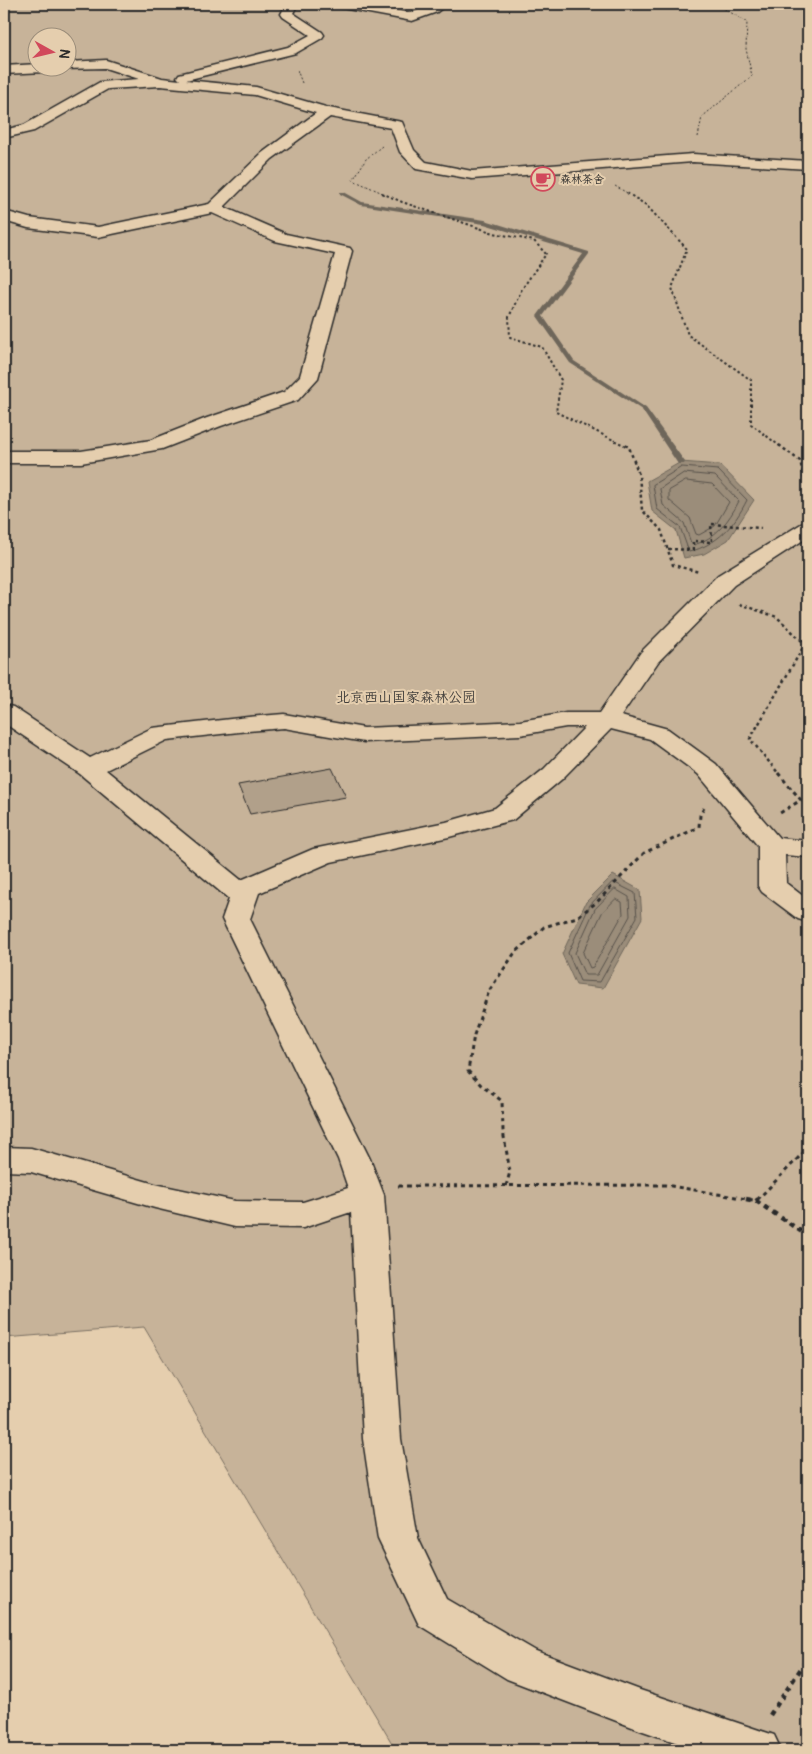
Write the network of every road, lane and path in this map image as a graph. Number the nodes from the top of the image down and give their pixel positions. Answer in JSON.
{"nodes":[{"id":1,"x":292,"y":4,"type":"edge"},
{"id":2,"x":342,"y":4,"type":"edge"},
{"id":3,"x":441,"y":4,"type":"edge"},
{"id":4,"x":716,"y":4,"type":"edge"},
{"id":5,"x":78,"y":65,"type":"edge"},
{"id":6,"x":28,"y":69,"type":"edge"},
{"id":7,"x":4,"y":70,"type":"edge"},
{"id":8,"x":160,"y":82,"type":"junction"},
{"id":9,"x":326,"y":112,"type":"junction"},
{"id":10,"x":400,"y":132,"type":"junction"},
{"id":11,"x":4,"y":134,"type":"edge"},
{"id":12,"x":693,"y":158,"type":"junction"},
{"id":13,"x":808,"y":165,"type":"edge"},
{"id":14,"x":584,"y":167,"type":"junction"},
{"id":15,"x":214,"y":208,"type":"junction"},
{"id":16,"x":4,"y":216,"type":"edge"},
{"id":17,"x":4,"y":457,"type":"edge"},
{"id":18,"x":808,"y":493,"type":"edge"},
{"id":19,"x":769,"y":528,"type":"dead end"},
{"id":20,"x":808,"y":528,"type":"edge"},
{"id":21,"x":668,"y":549,"type":"junction"},
{"id":22,"x":719,"y":588,"type":"junction"},
{"id":23,"x":4,"y":712,"type":"edge"},
{"id":24,"x":606,"y":720,"type":"junction"},
{"id":25,"x":89,"y":768,"type":"junction"},
{"id":26,"x":725,"y":791,"type":"junction"},
{"id":27,"x":764,"y":836,"type":"junction"},
{"id":28,"x":808,"y":849,"type":"edge"},
{"id":29,"x":244,"y":897,"type":"junction"},
{"id":30,"x":808,"y":913,"type":"edge"},
{"id":31,"x":808,"y":1148,"type":"edge"},
{"id":32,"x":13,"y":1162,"type":"edge"},
{"id":33,"x":506,"y":1186,"type":"junction"},
{"id":34,"x":367,"y":1195,"type":"junction"},
{"id":35,"x":756,"y":1201,"type":"junction"},
{"id":36,"x":808,"y":1236,"type":"edge"},
{"id":37,"x":808,"y":1658,"type":"edge"},
{"id":38,"x":754,"y":1748,"type":"edge"}],
"edges":[{"from":1,"to":8,"type":"lane"},
{"from":2,"to":3,"type":"lane"},
{"from":4,"to":12,"type":"path"},
{"from":5,"to":8,"type":"lane"},
{"from":6,"to":7,"type":"lane"},
{"from":8,"to":9,"type":"lane"},
{"from":8,"to":11,"type":"lane"},
{"from":9,"to":10,"type":"lane"},
{"from":9,"to":15,"type":"lane"},
{"from":10,"to":14,"type":"lane"},
{"from":10,"to":21,"type":"path"},
{"from":12,"to":13,"type":"lane"},
{"from":12,"to":14,"type":"lane"},
{"from":14,"to":18,"type":"path"},
{"from":15,"to":16,"type":"lane"},
{"from":15,"to":17,"type":"lane"},
{"from":19,"to":21,"type":"path"},
{"from":20,"to":22,"type":"lane"},
{"from":21,"to":22,"type":"path"},
{"from":22,"to":24,"type":"lane"},
{"from":22,"to":27,"type":"path"},
{"from":23,"to":25,"type":"lane"},
{"from":24,"to":25,"type":"lane"},
{"from":24,"to":26,"type":"lane"},
{"from":24,"to":29,"type":"lane"},
{"from":25,"to":29,"type":"lane"},
{"from":26,"to":27,"type":"lane"},
{"from":26,"to":33,"type":"path"},
{"from":27,"to":28,"type":"lane"},
{"from":27,"to":30,"type":"lane"},
{"from":29,"to":34,"type":"lane"},
{"from":31,"to":35,"type":"path"},
{"from":32,"to":34,"type":"lane"},
{"from":33,"to":34,"type":"path"},
{"from":33,"to":35,"type":"path"},
{"from":34,"to":38,"type":"lane"},
{"from":35,"to":36,"type":"path"},
{"from":37,"to":38,"type":"path"}]}
